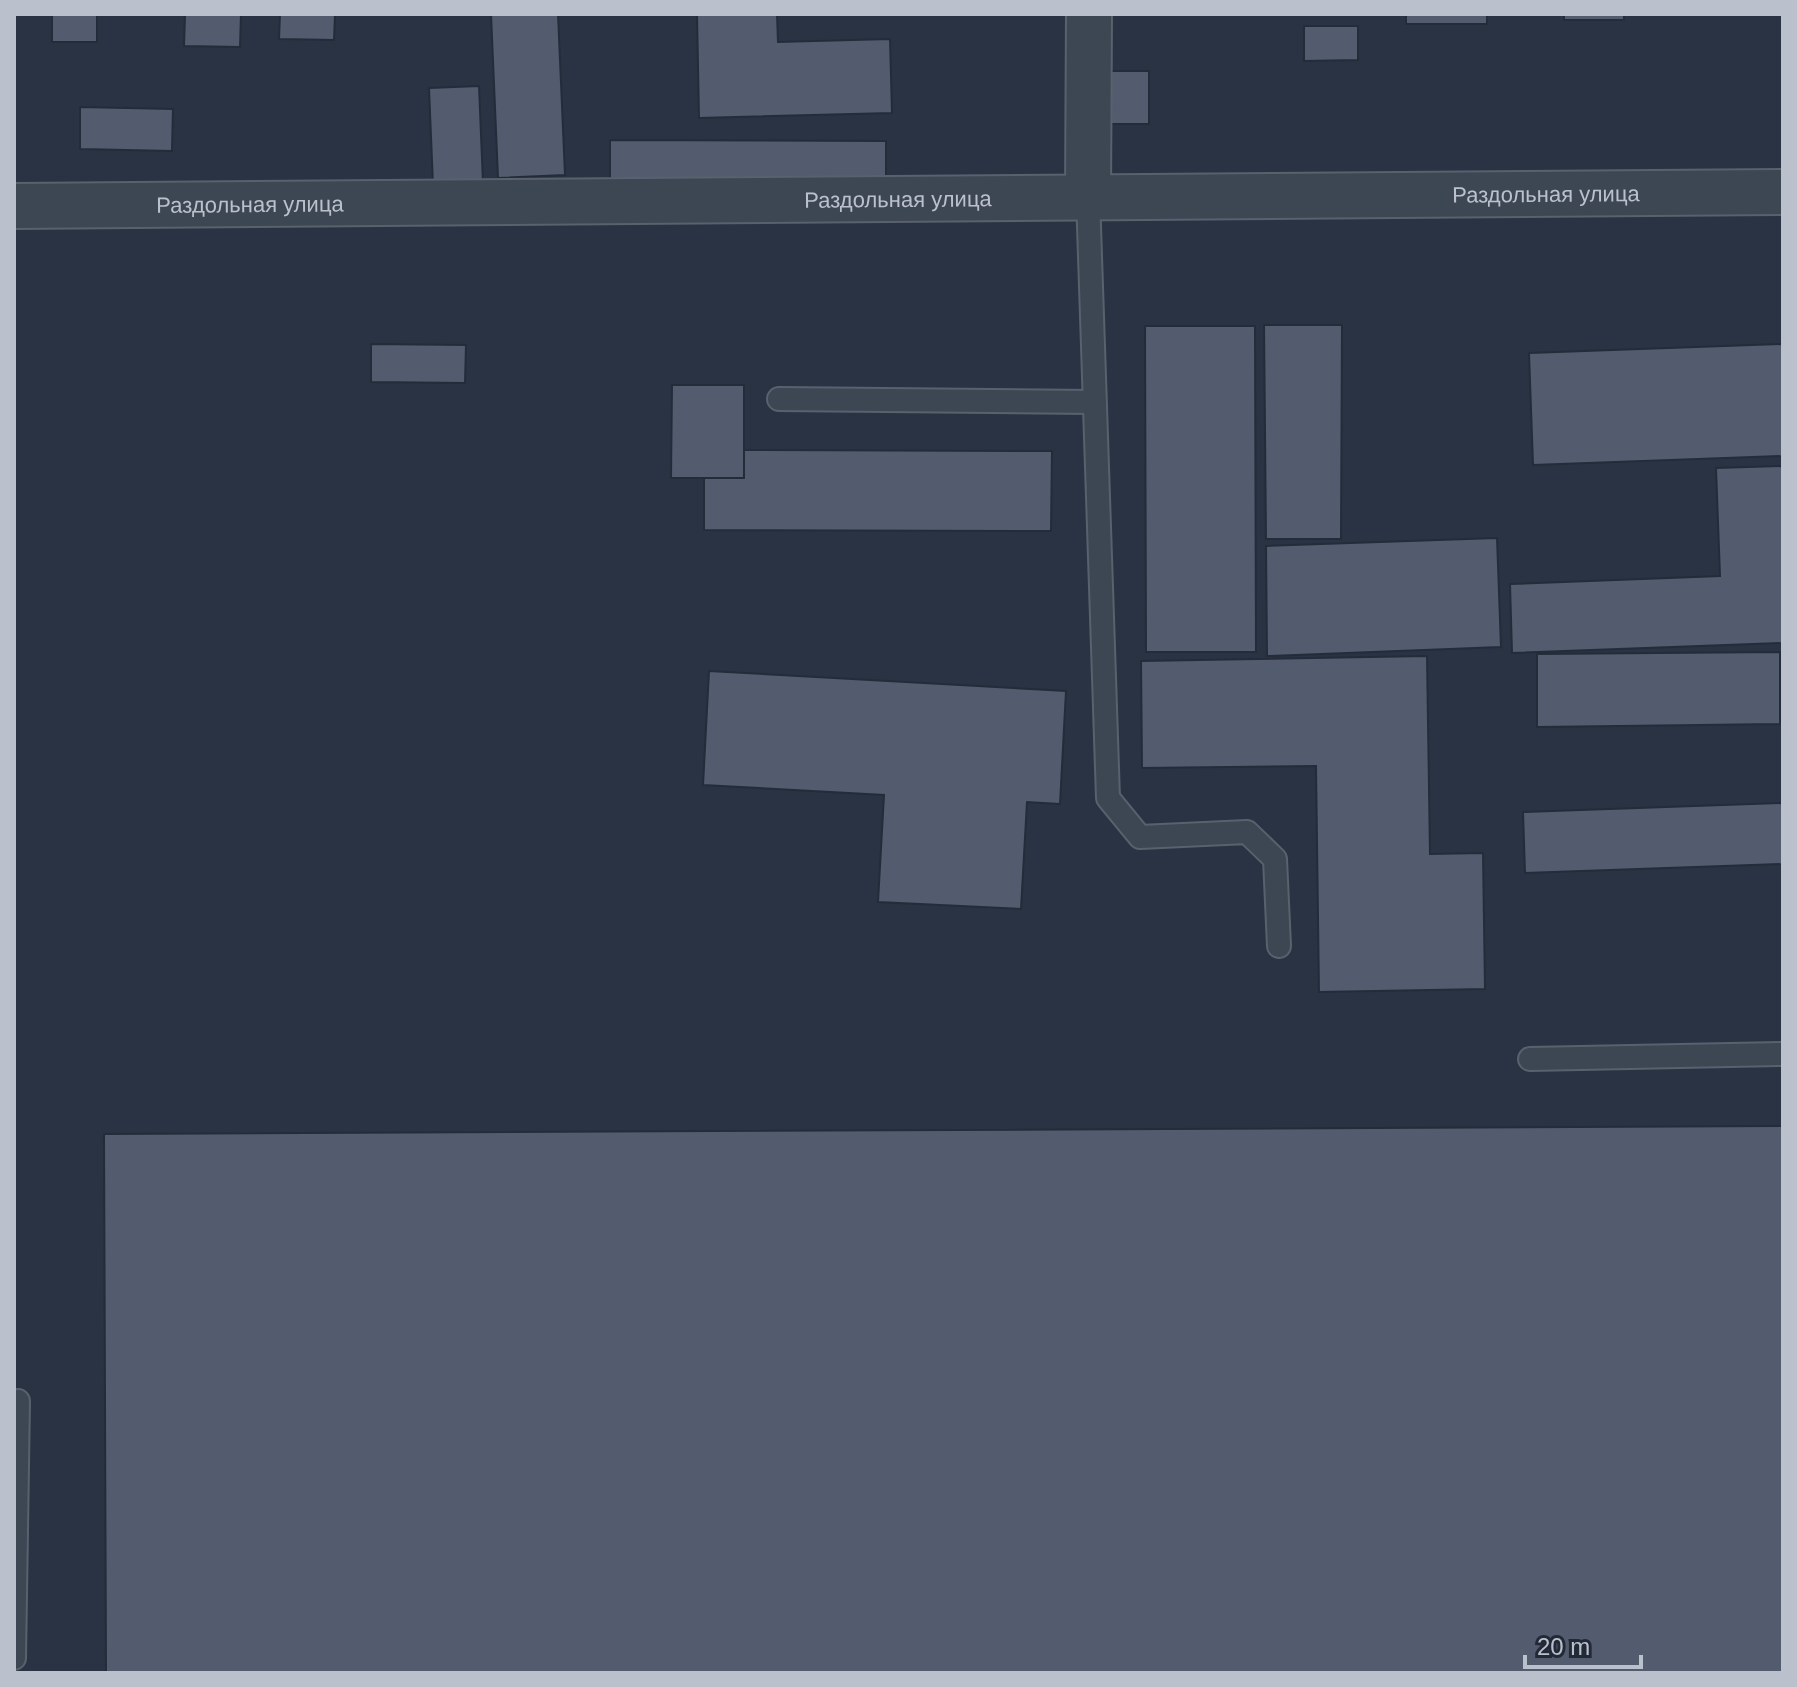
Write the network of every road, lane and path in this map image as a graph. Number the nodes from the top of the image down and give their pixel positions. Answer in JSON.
{"nodes":[{"id":1,"x":1089,"y":14,"type":"edge"},
{"id":2,"x":1783,"y":192,"type":"edge"},
{"id":3,"x":1088,"y":196,"type":"junction"},
{"id":4,"x":14,"y":206,"type":"edge"},
{"id":5,"x":779,"y":399,"type":"dead end"},
{"id":6,"x":1094,"y":402,"type":"junction"},
{"id":7,"x":1279,"y":946,"type":"dead end"},
{"id":8,"x":1783,"y":1054,"type":"edge"},
{"id":9,"x":1530,"y":1059,"type":"dead end"},
{"id":10,"x":18,"y":1401,"type":"dead end"},
{"id":11,"x":14,"y":1658,"type":"edge"}],
"edges":[{"from":1,"to":3,"type":"street"},
{"from":2,"to":3,"type":"street","name":"Раздольная улица"},
{"from":3,"to":4,"type":"street","name":"Раздольная улица"},
{"from":3,"to":6,"type":"lane"},
{"from":5,"to":6,"type":"lane"},
{"from":6,"to":7,"type":"lane"},
{"from":8,"to":9,"type":"lane"},
{"from":10,"to":11,"type":"lane"}]}
